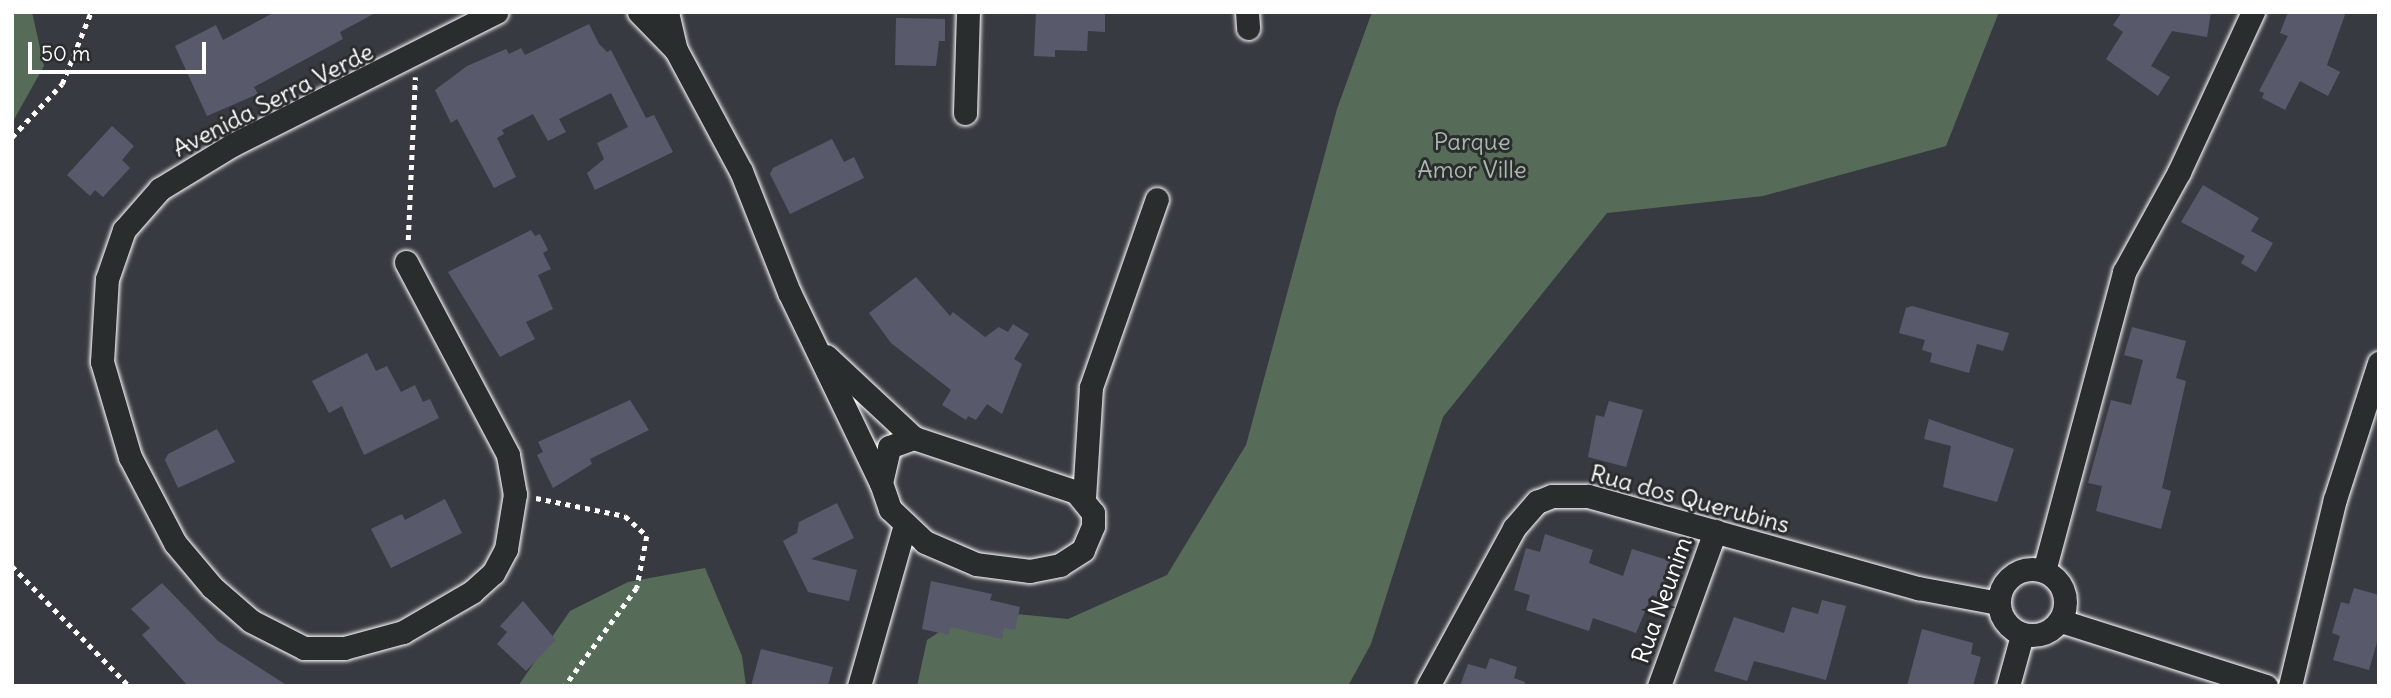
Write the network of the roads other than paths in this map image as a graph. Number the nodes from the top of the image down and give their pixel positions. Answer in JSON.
{"nodes":[{"id":1,"x":496,"y":12,"type":"edge"},
{"id":2,"x":639,"y":12,"type":"edge"},
{"id":3,"x":667,"y":12,"type":"edge"},
{"id":4,"x":968,"y":12,"type":"edge"},
{"id":5,"x":2253,"y":12,"type":"edge"},
{"id":6,"x":676,"y":50,"type":"junction"},
{"id":7,"x":965,"y":113,"type":"dead end"},
{"id":8,"x":1157,"y":199,"type":"dead end"},
{"id":9,"x":407,"y":262,"type":"road end"},
{"id":10,"x":818,"y":349,"type":"junction"},
{"id":11,"x":2379,"y":363,"type":"edge"},
{"id":12,"x":914,"y":438,"type":"junction"},
{"id":13,"x":881,"y":483,"type":"junction"},
{"id":14,"x":1084,"y":498,"type":"junction"},
{"id":15,"x":905,"y":524,"type":"junction"},
{"id":16,"x":1715,"y":531,"type":"junction"},
{"id":17,"x":2045,"y":571,"type":"junction"},
{"id":18,"x":1998,"y":603,"type":"junction"},
{"id":19,"x":2061,"y":621,"type":"junction"},
{"id":20,"x":2022,"y":635,"type":"junction"},
{"id":21,"x":859,"y":686,"type":"edge"},
{"id":22,"x":1428,"y":686,"type":"edge"},
{"id":23,"x":1660,"y":686,"type":"edge"},
{"id":24,"x":2008,"y":686,"type":"edge"},
{"id":25,"x":2266,"y":686,"type":"edge"},
{"id":26,"x":2290,"y":686,"type":"edge"}],
"edges":[{"from":1,"to":9,"type":"street","name":"Avenida Serra Verde"},
{"from":2,"to":6,"type":"street"},
{"from":3,"to":6,"type":"street"},
{"from":4,"to":7,"type":"street"},
{"from":5,"to":17,"type":"street"},
{"from":6,"to":10,"type":"street"},
{"from":8,"to":14,"type":"street"},
{"from":10,"to":12,"type":"street"},
{"from":10,"to":13,"type":"street"},
{"from":11,"to":26,"type":"street"},
{"from":12,"to":13,"type":"street"},
{"from":12,"to":14,"type":"street"},
{"from":13,"to":15,"type":"street"},
{"from":14,"to":15,"type":"street"},
{"from":15,"to":21,"type":"street"},
{"from":16,"to":18,"type":"street","name":"Rua dos Querubins"},
{"from":16,"to":22,"type":"street","name":"Rua dos Querubins"},
{"from":16,"to":23,"type":"street","name":"Rua Neunim"},
{"from":17,"to":18,"type":"street"},
{"from":17,"to":19,"type":"street"},
{"from":18,"to":20,"type":"street"},
{"from":19,"to":20,"type":"street"},
{"from":19,"to":25,"type":"street"},
{"from":20,"to":24,"type":"street"}]}
